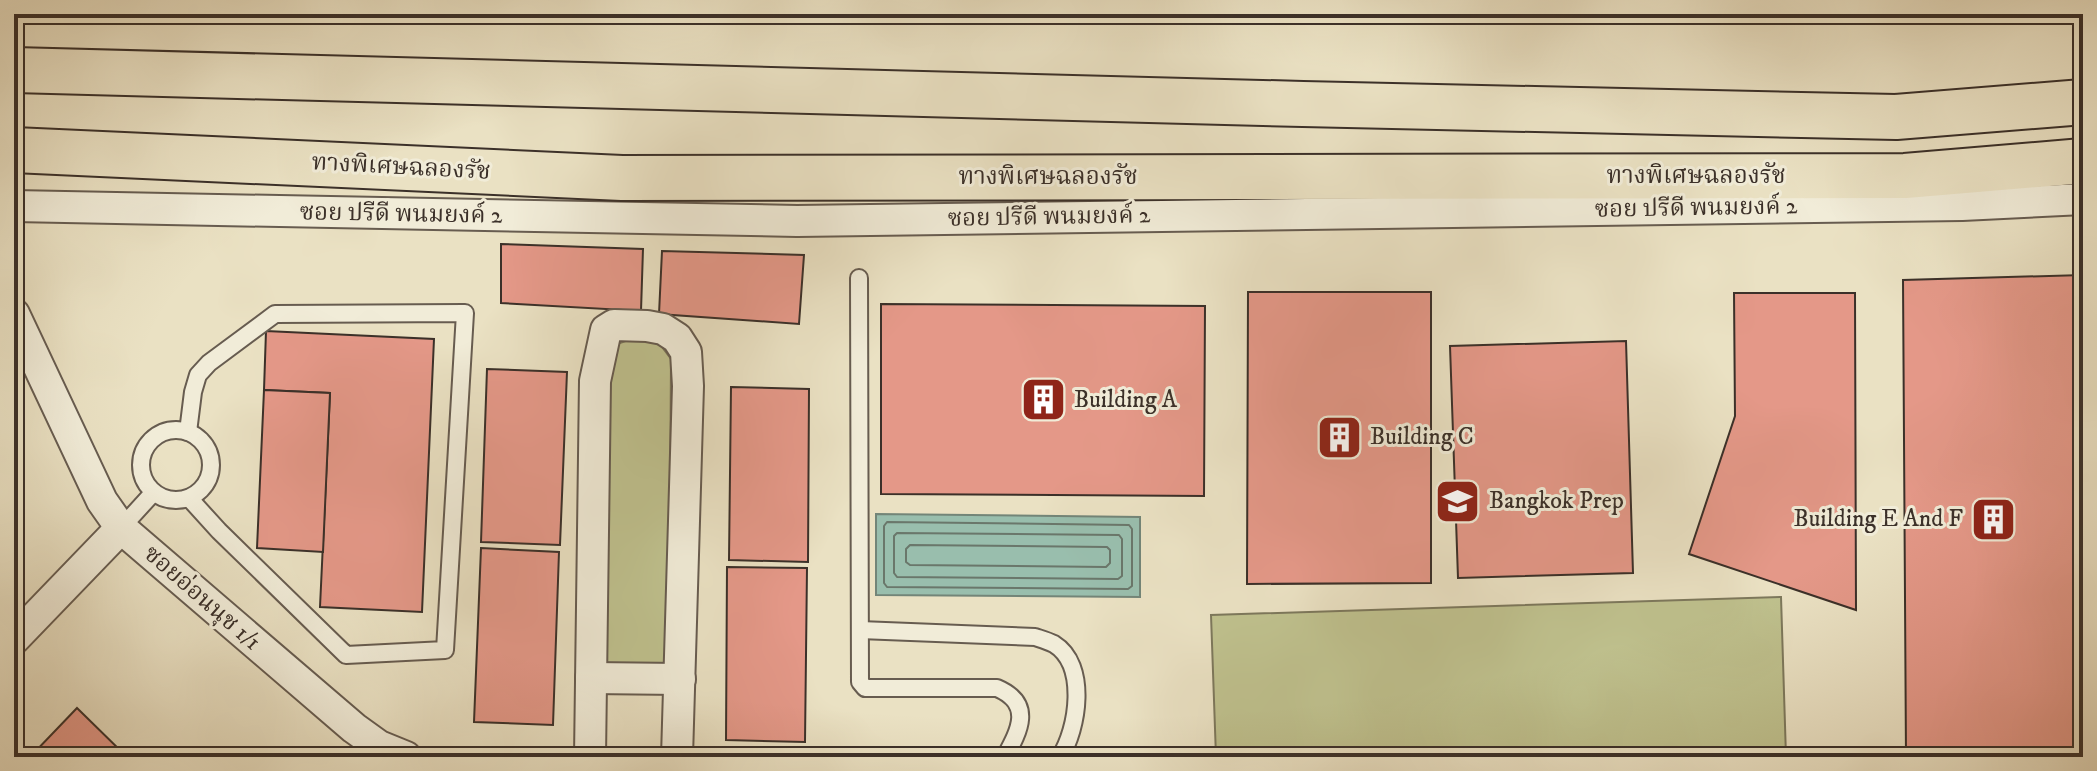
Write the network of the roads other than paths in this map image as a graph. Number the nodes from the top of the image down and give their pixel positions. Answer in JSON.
{"nodes":[{"id":1,"x":14,"y":70,"type":"edge"},
{"id":2,"x":2083,"y":102,"type":"edge"},
{"id":3,"x":14,"y":150,"type":"edge"},
{"id":4,"x":2083,"y":161,"type":"edge"},
{"id":5,"x":2083,"y":199,"type":"edge"},
{"id":6,"x":14,"y":206,"type":"edge"},
{"id":7,"x":859,"y":278,"type":"dead end"},
{"id":8,"x":14,"y":314,"type":"edge"},
{"id":9,"x":188,"y":432,"type":"junction"},
{"id":10,"x":153,"y":493,"type":"junction"},
{"id":11,"x":189,"y":498,"type":"junction"},
{"id":12,"x":121,"y":528,"type":"junction"},
{"id":13,"x":860,"y":630,"type":"junction"},
{"id":14,"x":14,"y":639,"type":"edge"},
{"id":15,"x":591,"y":678,"type":"junction"},
{"id":16,"x":680,"y":679,"type":"junction"},
{"id":17,"x":406,"y":757,"type":"edge"},
{"id":18,"x":590,"y":757,"type":"edge"},
{"id":19,"x":677,"y":757,"type":"edge"},
{"id":20,"x":1005,"y":757,"type":"edge"},
{"id":21,"x":1060,"y":757,"type":"edge"}],
"edges":[{"from":1,"to":2,"type":"highway"},
{"from":3,"to":4,"type":"highway","name":"ทางพิเศษฉลองรัช"},
{"from":5,"to":6,"type":"street","name":"ซอย ปรีดี พนมยงค์ 2"},
{"from":7,"to":13,"type":"lane"},
{"from":8,"to":12,"type":"street"},
{"from":9,"to":10,"type":"lane"},
{"from":9,"to":11,"type":"lane"},
{"from":9,"to":11,"type":"lane"},
{"from":10,"to":11,"type":"lane"},
{"from":10,"to":12,"type":"lane"},
{"from":12,"to":14,"type":"street","name":"ซอยอ่อนนุช 1/1"},
{"from":12,"to":17,"type":"street","name":"ซอยอ่อนนุช 1/1"},
{"from":13,"to":20,"type":"lane"},
{"from":13,"to":21,"type":"lane"},
{"from":15,"to":16,"type":"street"},
{"from":15,"to":16,"type":"street"},
{"from":15,"to":18,"type":"street"},
{"from":16,"to":19,"type":"street"}]}
